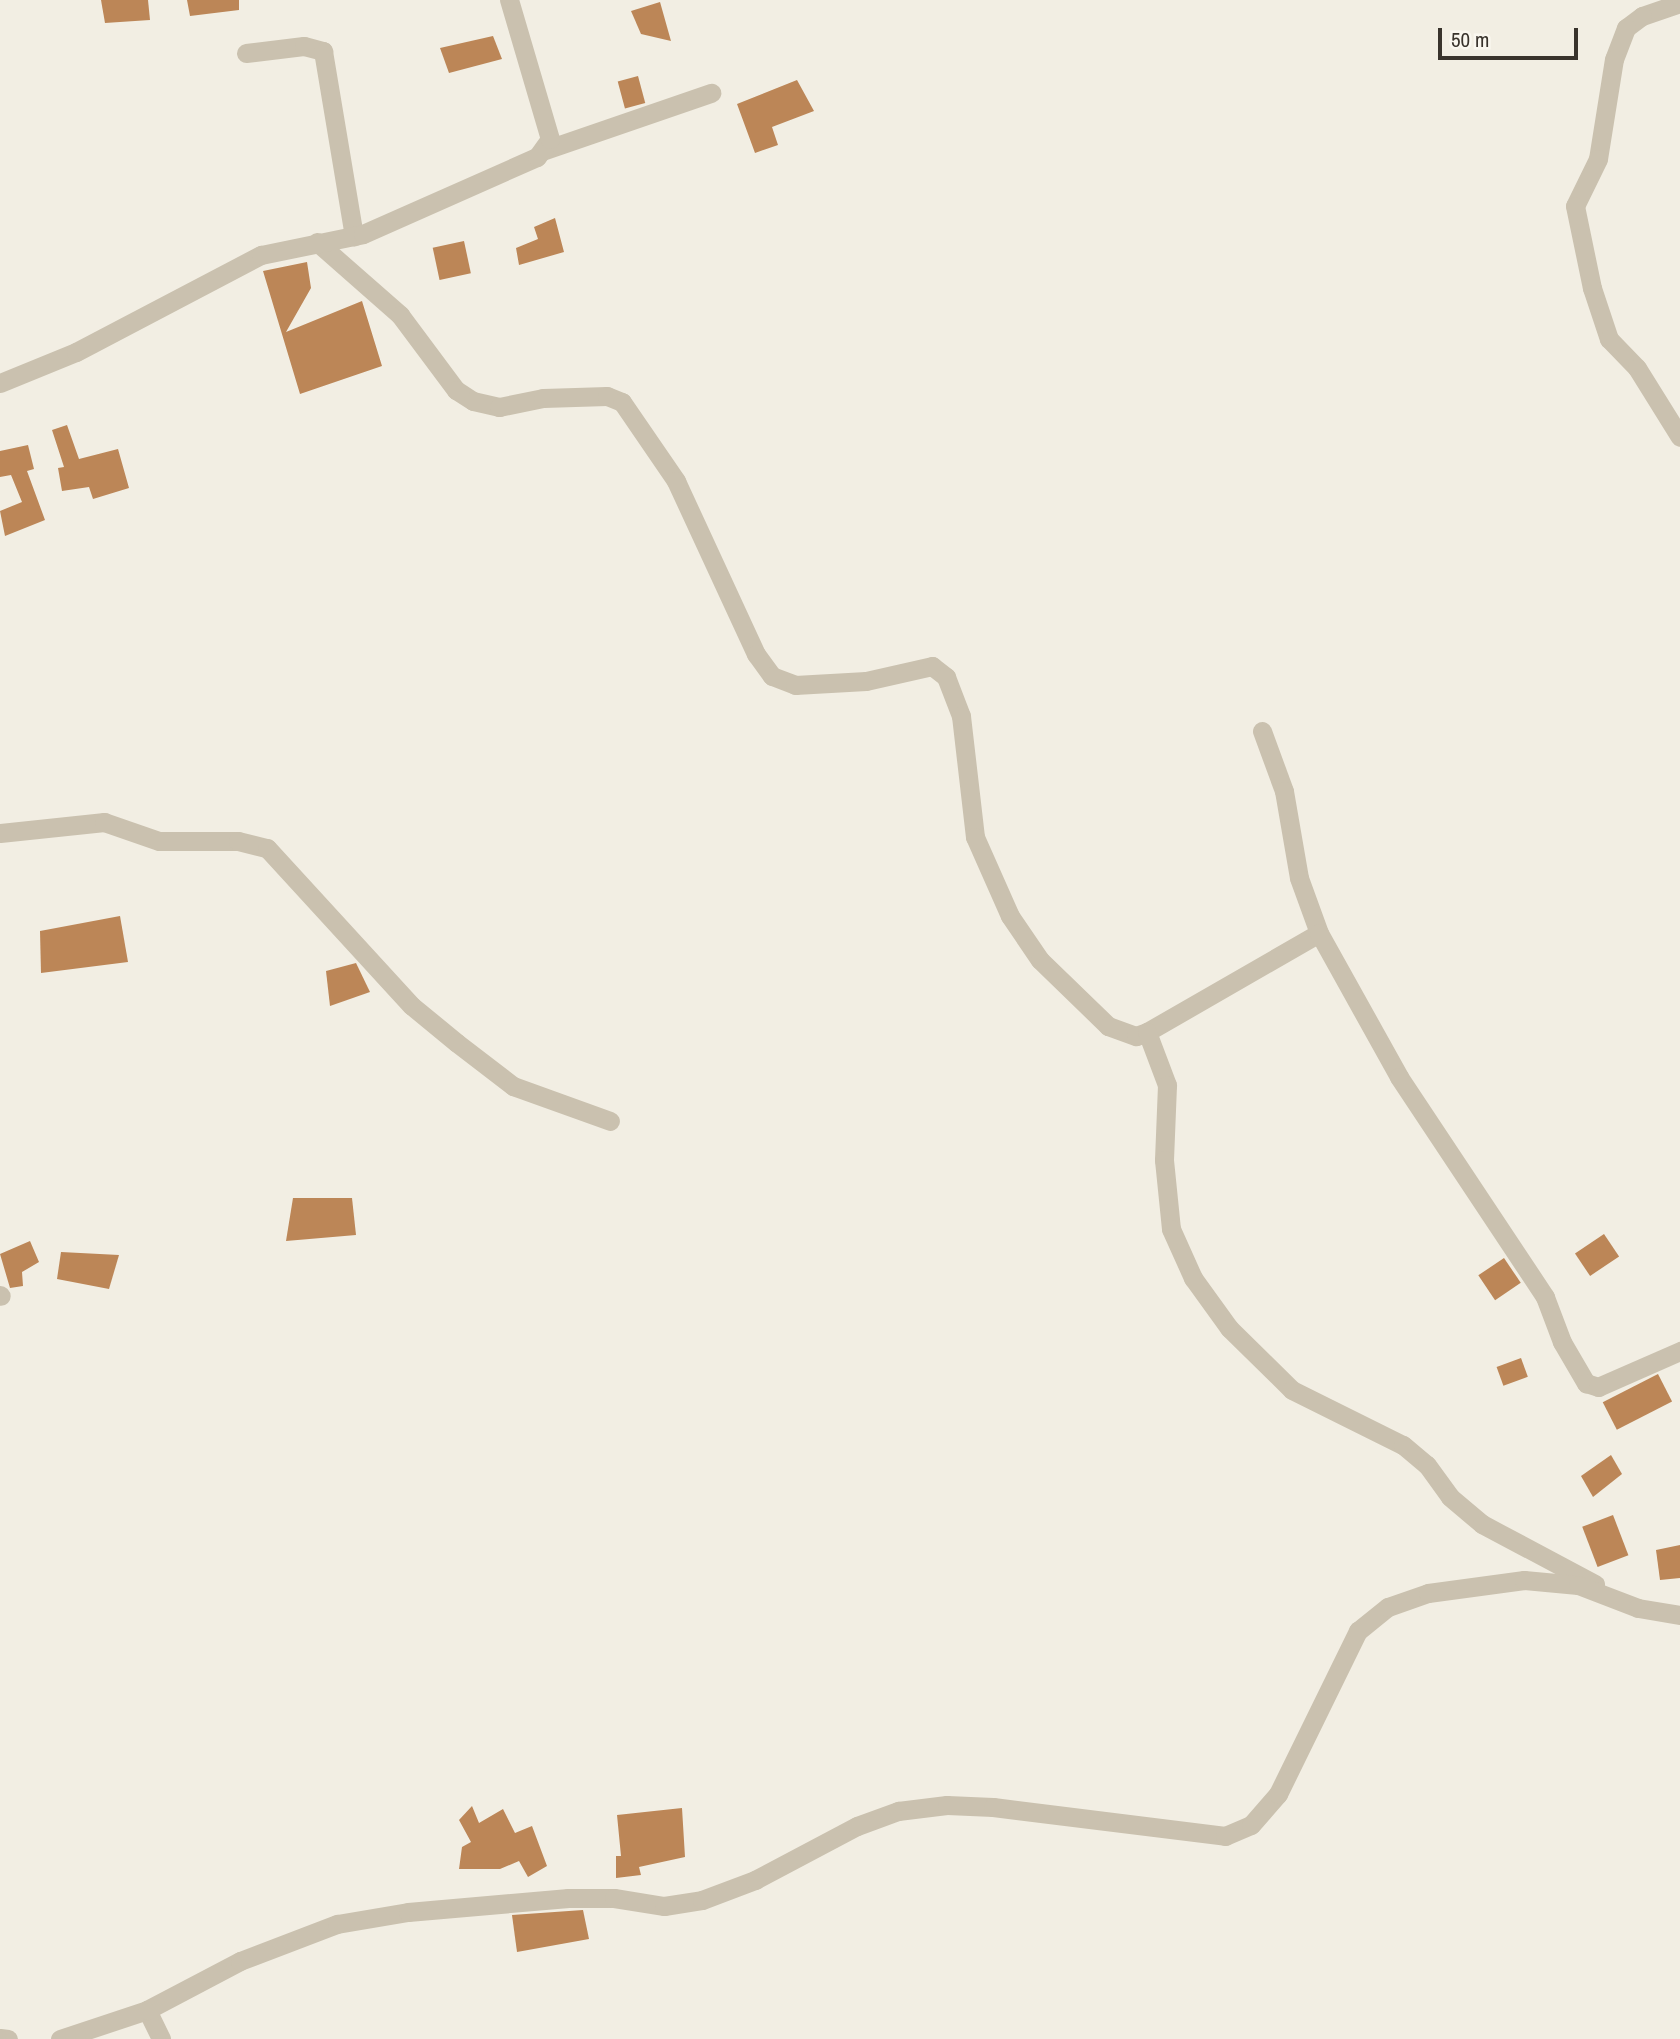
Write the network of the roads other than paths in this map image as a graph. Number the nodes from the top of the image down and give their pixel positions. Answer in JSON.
{"nodes":[{"id":1,"x":509,"y":0,"type":"edge"},
{"id":2,"x":1680,"y":3,"type":"edge"},
{"id":3,"x":246,"y":52,"type":"dead end"},
{"id":4,"x":711,"y":93,"type":"dead end"},
{"id":5,"x":545,"y":150,"type":"junction"},
{"id":6,"x":354,"y":236,"type":"junction"},
{"id":7,"x":317,"y":242,"type":"junction"},
{"id":8,"x":0,"y":383,"type":"edge"},
{"id":9,"x":1680,"y":437,"type":"edge"},
{"id":10,"x":1262,"y":731,"type":"dead end"},
{"id":11,"x":0,"y":834,"type":"edge"},
{"id":12,"x":1319,"y":933,"type":"junction"},
{"id":13,"x":1147,"y":1032,"type":"junction"},
{"id":14,"x":610,"y":1121,"type":"dead end"},
{"id":15,"x":1680,"y":1351,"type":"edge"},
{"id":16,"x":1612,"y":1596,"type":"junction"},
{"id":17,"x":1680,"y":1615,"type":"edge"},
{"id":18,"x":147,"y":2010,"type":"junction"},
{"id":19,"x":0,"y":2038,"type":"edge"},
{"id":20,"x":8,"y":2039,"type":"edge"},
{"id":21,"x":60,"y":2039,"type":"edge"},
{"id":22,"x":161,"y":2039,"type":"edge"}],
"edges":[{"from":1,"to":5,"type":"street"},
{"from":2,"to":9,"type":"street"},
{"from":3,"to":6,"type":"street"},
{"from":4,"to":5,"type":"street"},
{"from":5,"to":6,"type":"street"},
{"from":6,"to":7,"type":"street"},
{"from":7,"to":8,"type":"street"},
{"from":7,"to":13,"type":"street"},
{"from":10,"to":12,"type":"street"},
{"from":11,"to":14,"type":"street"},
{"from":12,"to":13,"type":"street"},
{"from":12,"to":15,"type":"street"},
{"from":13,"to":16,"type":"street"},
{"from":16,"to":17,"type":"street"},
{"from":16,"to":18,"type":"street"},
{"from":18,"to":21,"type":"street"},
{"from":18,"to":22,"type":"street"},
{"from":19,"to":20,"type":"street"}]}
